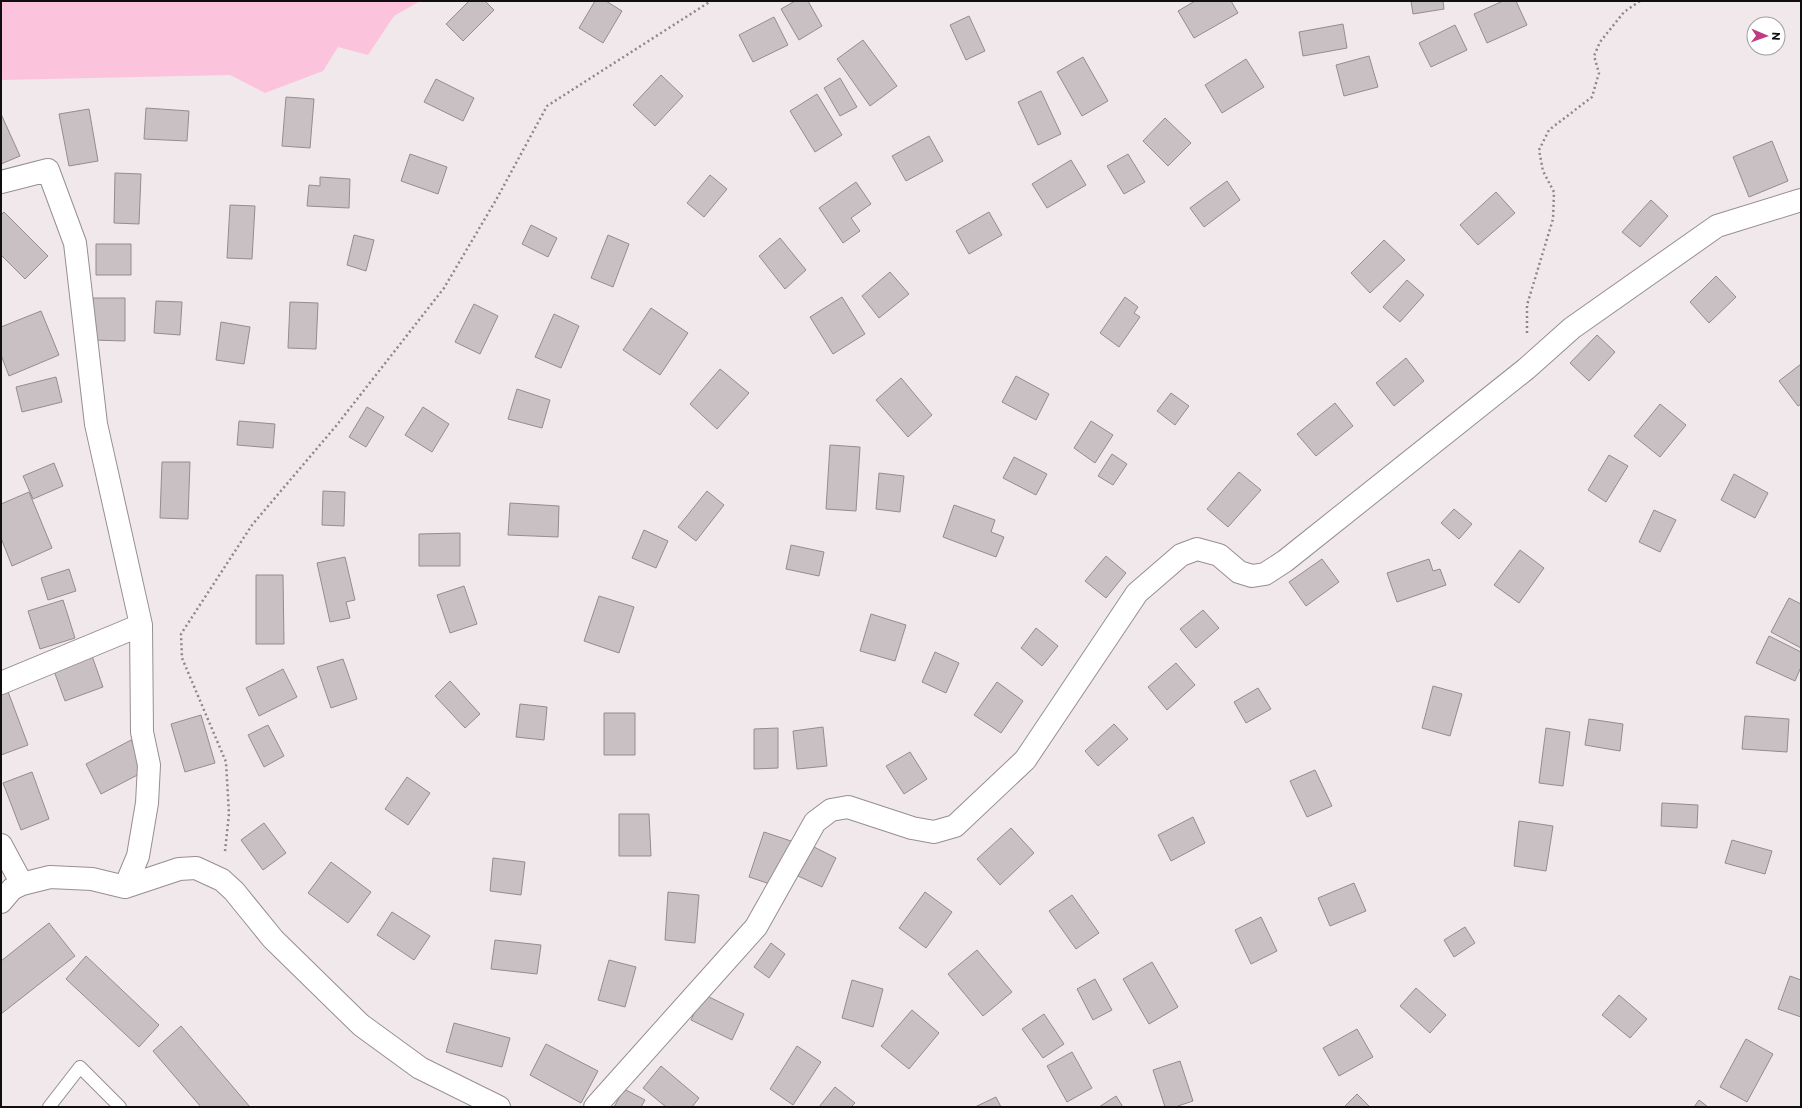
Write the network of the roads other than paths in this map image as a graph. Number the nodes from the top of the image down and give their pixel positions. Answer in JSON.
{"nodes":[{"id":1,"x":1,"y":182,"type":"edge"},
{"id":2,"x":1801,"y":200,"type":"edge"},
{"id":3,"x":142,"y":625,"type":"junction"},
{"id":4,"x":1,"y":683,"type":"edge"},
{"id":5,"x":1,"y":845,"type":"edge"},
{"id":6,"x":22,"y":884,"type":"junction"},
{"id":7,"x":125,"y":887,"type":"junction"},
{"id":8,"x":1,"y":902,"type":"edge"},
{"id":9,"x":49,"y":1107,"type":"edge"},
{"id":10,"x":120,"y":1107,"type":"edge"},
{"id":11,"x":499,"y":1107,"type":"edge"},
{"id":12,"x":595,"y":1107,"type":"edge"}],
"edges":[{"from":1,"to":3,"type":"street"},
{"from":2,"to":12,"type":"street"},
{"from":3,"to":4,"type":"street"},
{"from":3,"to":7,"type":"street"},
{"from":5,"to":6,"type":"street"},
{"from":6,"to":7,"type":"street"},
{"from":6,"to":8,"type":"street"},
{"from":7,"to":11,"type":"street"},
{"from":9,"to":10,"type":"lane"}]}
